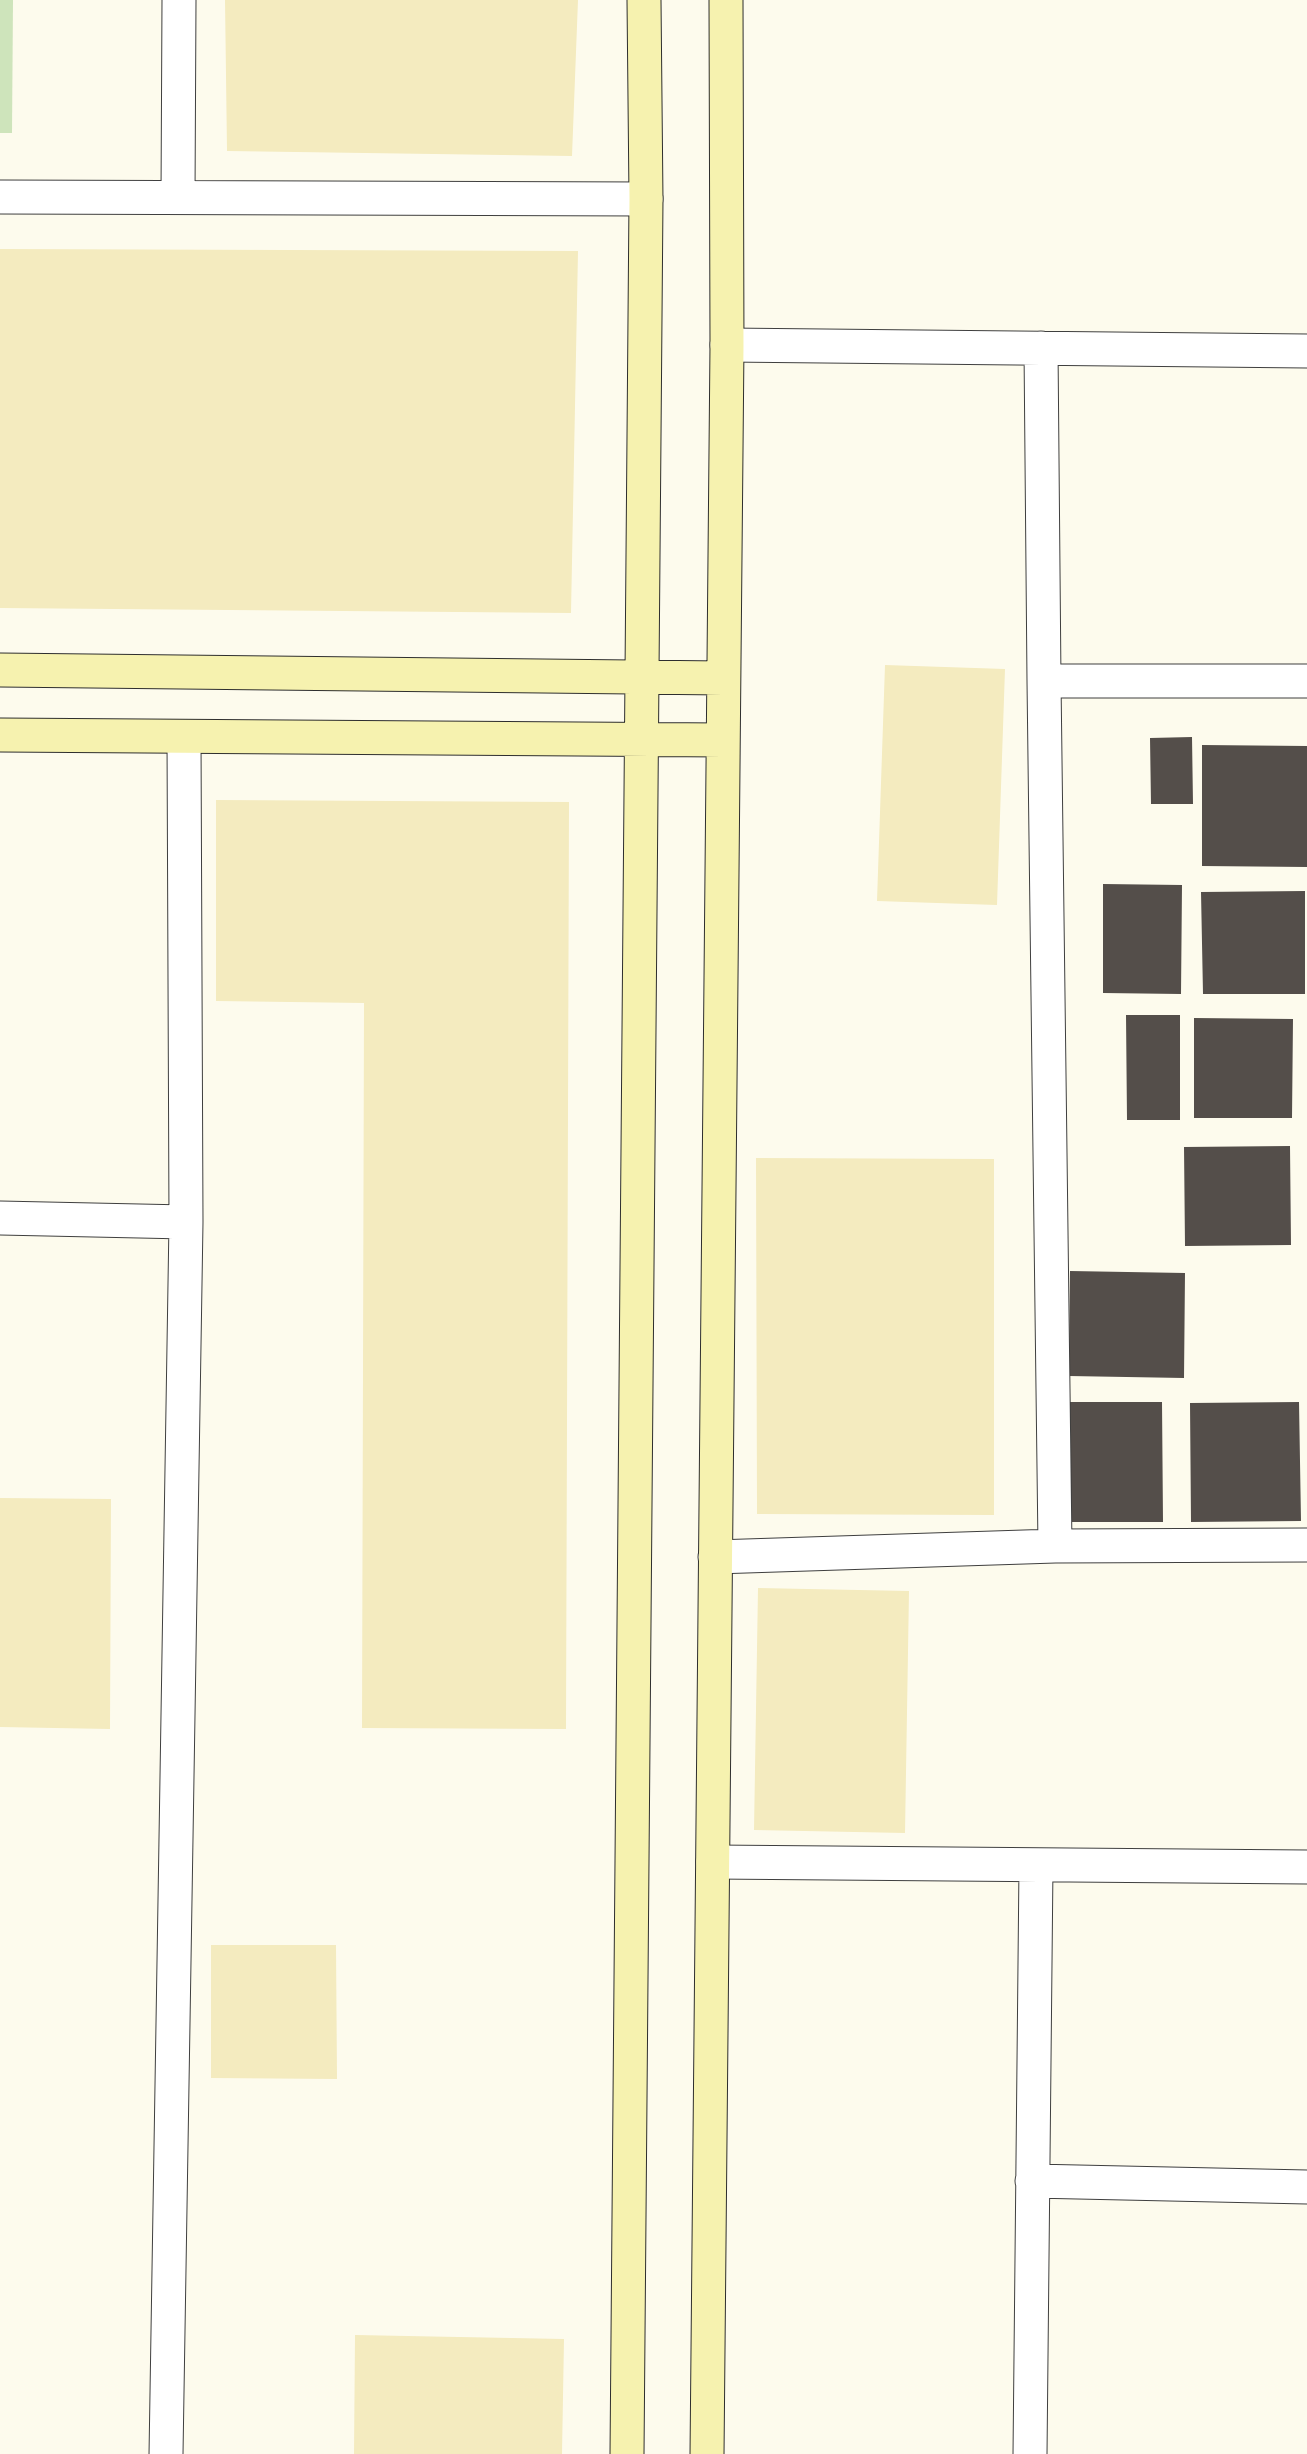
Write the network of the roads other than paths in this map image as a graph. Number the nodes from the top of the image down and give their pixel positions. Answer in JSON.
{"nodes":[{"id":1,"x":179,"y":0,"type":"edge"},
{"id":2,"x":644,"y":0,"type":"edge"},
{"id":3,"x":726,"y":0,"type":"edge"},
{"id":4,"x":0,"y":197,"type":"edge"},
{"id":5,"x":178,"y":198,"type":"junction"},
{"id":6,"x":646,"y":199,"type":"junction"},
{"id":7,"x":727,"y":345,"type":"junction"},
{"id":8,"x":1041,"y":348,"type":"junction"},
{"id":9,"x":1307,"y":351,"type":"edge"},
{"id":10,"x":0,"y":670,"type":"edge"},
{"id":11,"x":642,"y":677,"type":"junction"},
{"id":12,"x":723,"y":678,"type":"junction"},
{"id":13,"x":1044,"y":681,"type":"junction"},
{"id":14,"x":1307,"y":681,"type":"edge"},
{"id":15,"x":0,"y":735,"type":"edge"},
{"id":16,"x":184,"y":736,"type":"junction"},
{"id":17,"x":641,"y":740,"type":"junction"},
{"id":18,"x":723,"y":740,"type":"junction"},
{"id":19,"x":0,"y":1218,"type":"edge"},
{"id":20,"x":186,"y":1222,"type":"junction"},
{"id":21,"x":1307,"y":1545,"type":"edge"},
{"id":22,"x":1055,"y":1546,"type":"junction"},
{"id":23,"x":715,"y":1557,"type":"junction"},
{"id":24,"x":712,"y":1862,"type":"junction"},
{"id":25,"x":1036,"y":1865,"type":"junction"},
{"id":26,"x":1307,"y":1867,"type":"edge"},
{"id":27,"x":1032,"y":2181,"type":"junction"},
{"id":28,"x":1307,"y":2187,"type":"edge"},
{"id":29,"x":166,"y":2454,"type":"edge"},
{"id":30,"x":627,"y":2454,"type":"edge"},
{"id":31,"x":707,"y":2454,"type":"edge"},
{"id":32,"x":1030,"y":2454,"type":"edge"}],
"edges":[{"from":1,"to":5,"type":"street"},
{"from":2,"to":6,"type":"main road"},
{"from":3,"to":7,"type":"main road"},
{"from":4,"to":5,"type":"street"},
{"from":5,"to":6,"type":"street"},
{"from":6,"to":11,"type":"main road"},
{"from":7,"to":8,"type":"street"},
{"from":7,"to":12,"type":"main road"},
{"from":8,"to":9,"type":"street"},
{"from":8,"to":13,"type":"street"},
{"from":10,"to":11,"type":"main road"},
{"from":11,"to":12,"type":"main road"},
{"from":11,"to":17,"type":"main road"},
{"from":12,"to":18,"type":"main road"},
{"from":13,"to":14,"type":"street"},
{"from":13,"to":22,"type":"street"},
{"from":15,"to":16,"type":"main road"},
{"from":16,"to":17,"type":"main road"},
{"from":16,"to":20,"type":"street"},
{"from":17,"to":18,"type":"main road"},
{"from":17,"to":30,"type":"main road"},
{"from":18,"to":23,"type":"main road"},
{"from":19,"to":20,"type":"street"},
{"from":20,"to":29,"type":"street"},
{"from":21,"to":22,"type":"street"},
{"from":22,"to":23,"type":"street"},
{"from":23,"to":24,"type":"main road"},
{"from":24,"to":25,"type":"street"},
{"from":24,"to":31,"type":"main road"},
{"from":25,"to":26,"type":"street"},
{"from":25,"to":27,"type":"street"},
{"from":27,"to":28,"type":"street"},
{"from":27,"to":32,"type":"street"}]}
